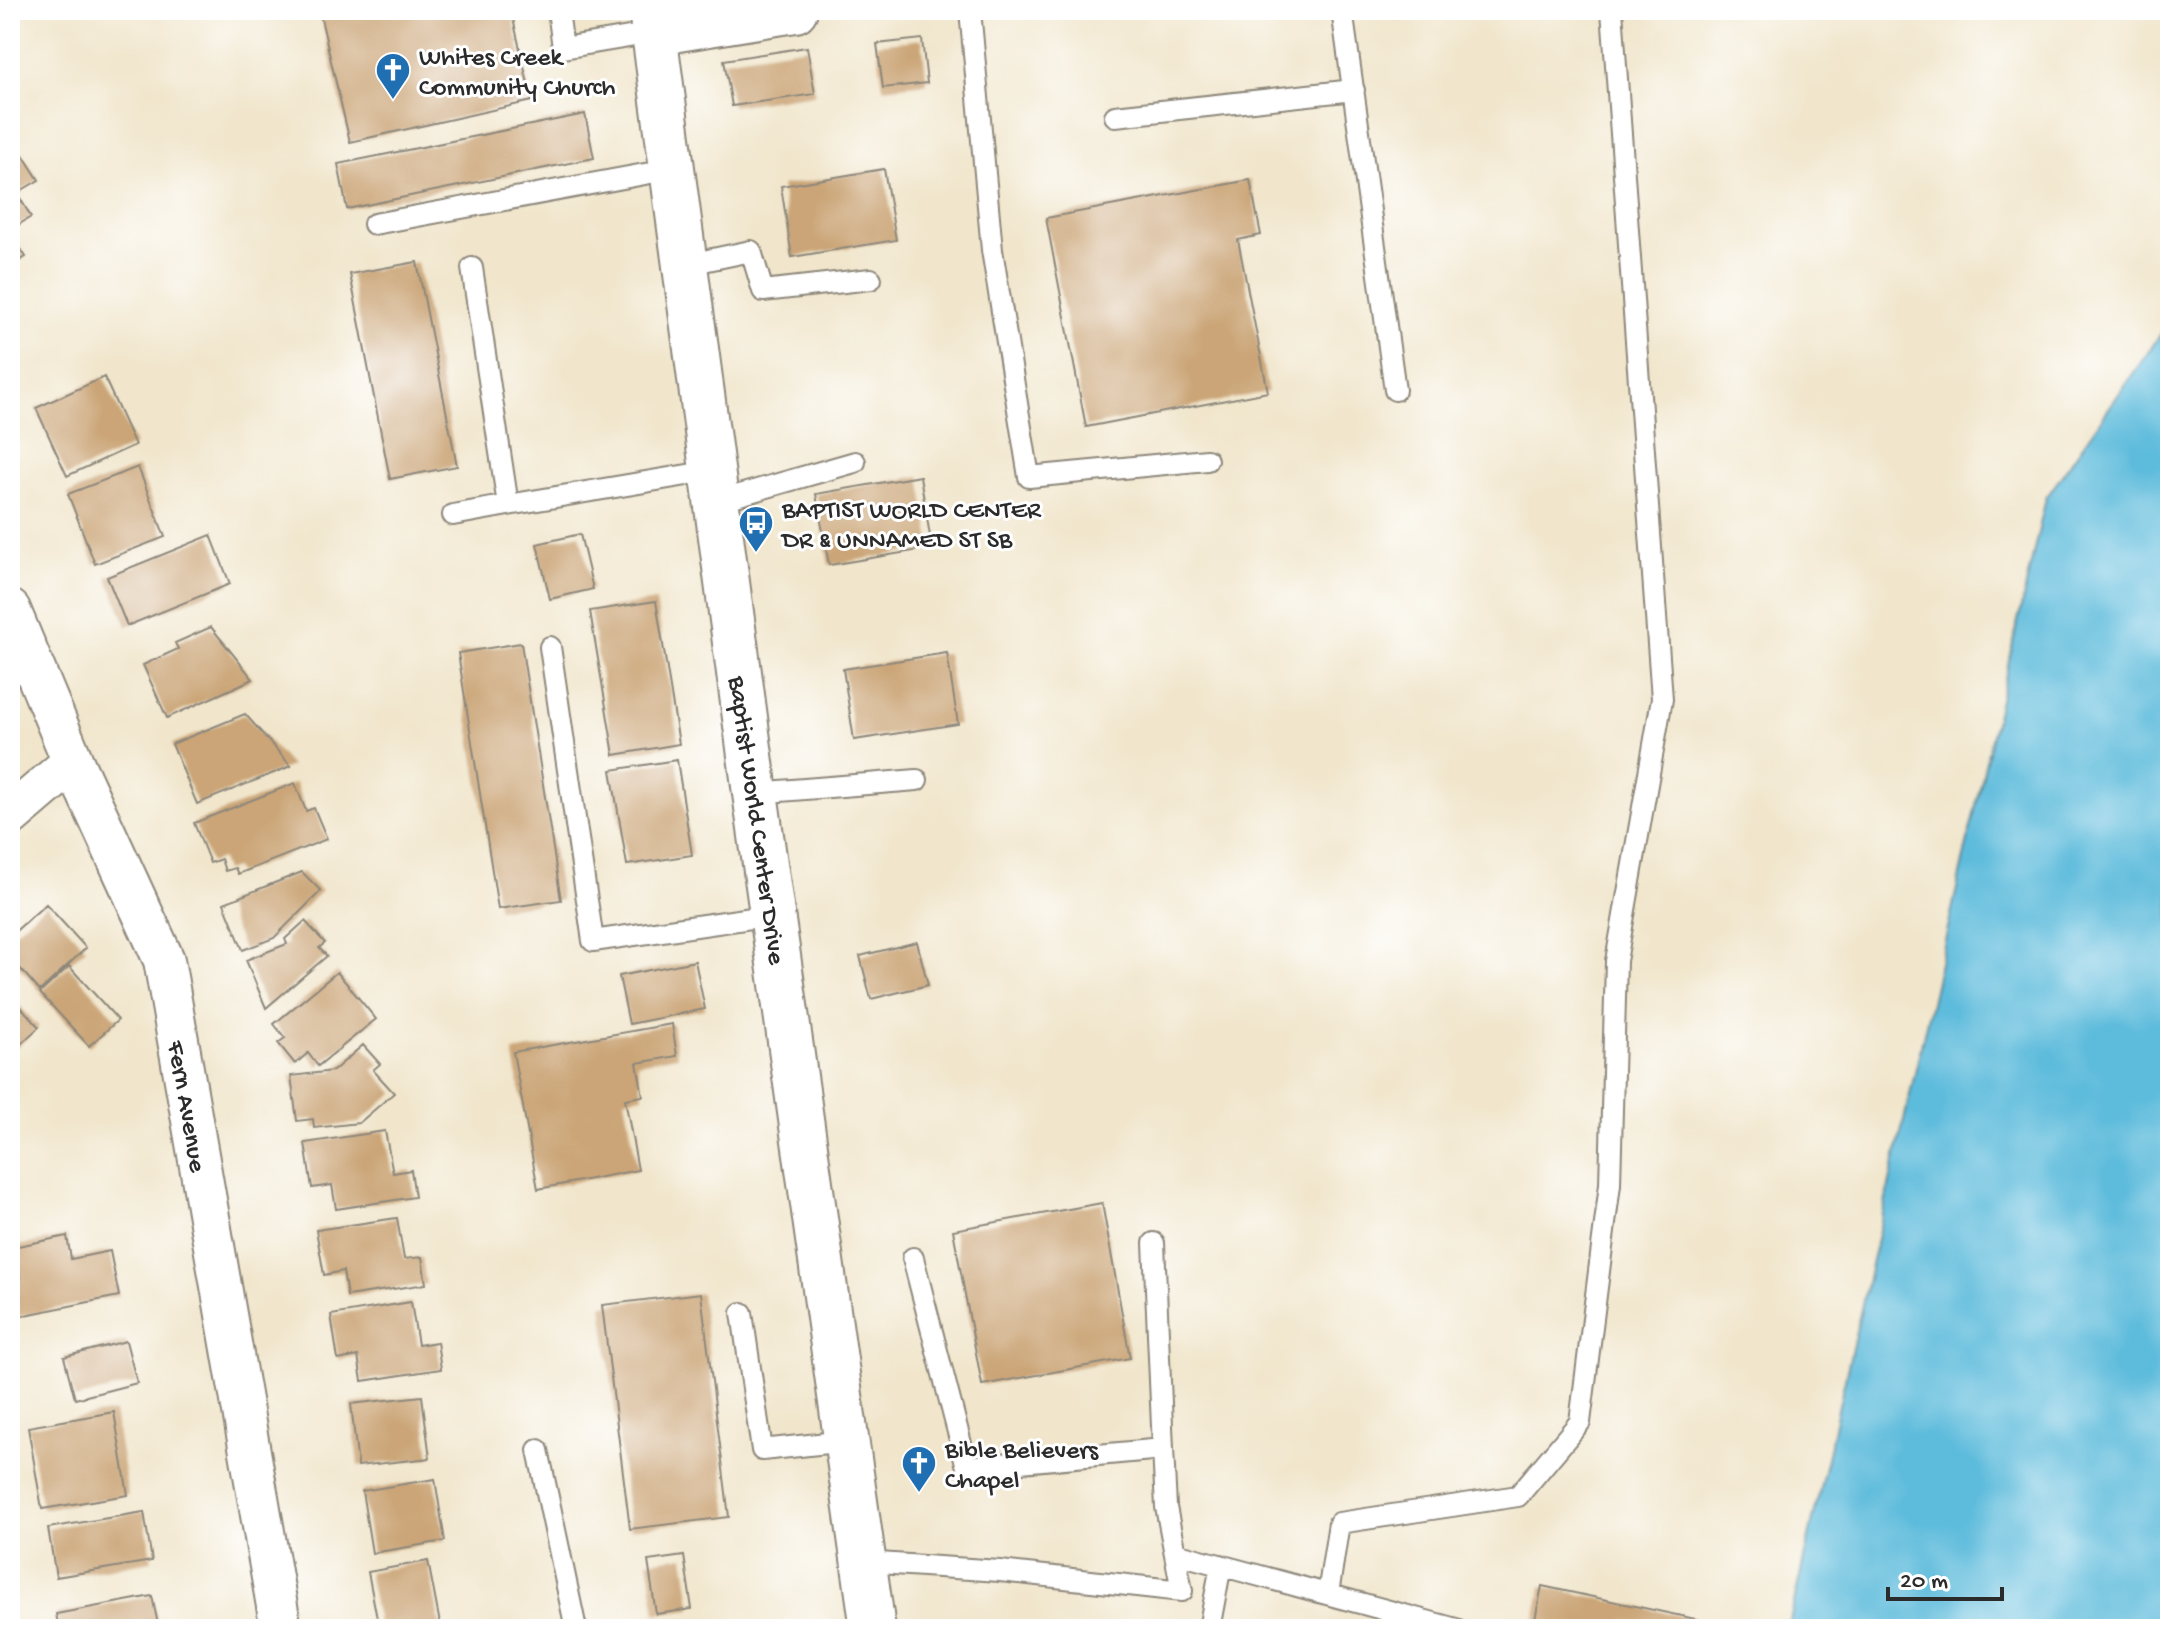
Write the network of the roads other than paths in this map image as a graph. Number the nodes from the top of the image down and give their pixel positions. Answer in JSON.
{"nodes":[{"id":1,"x":558,"y":10,"type":"edge"},
{"id":2,"x":795,"y":10,"type":"edge"},
{"id":3,"x":970,"y":10,"type":"edge"},
{"id":4,"x":1342,"y":10,"type":"edge"},
{"id":5,"x":1612,"y":10,"type":"edge"},
{"id":6,"x":652,"y":22,"type":"edge"},
{"id":7,"x":1354,"y":90,"type":"junction"},
{"id":8,"x":1115,"y":116,"type":"dead end"},
{"id":9,"x":672,"y":169,"type":"junction"},
{"id":10,"x":374,"y":224,"type":"dead end"},
{"id":11,"x":684,"y":265,"type":"junction"},
{"id":12,"x":472,"y":268,"type":"dead end"},
{"id":13,"x":871,"y":279,"type":"dead end"},
{"id":14,"x":1395,"y":390,"type":"dead end"},
{"id":15,"x":1207,"y":460,"type":"dead end"},
{"id":16,"x":855,"y":462,"type":"dead end"},
{"id":17,"x":713,"y":486,"type":"junction"},
{"id":18,"x":508,"y":505,"type":"junction"},
{"id":19,"x":453,"y":515,"type":"dead end"},
{"id":20,"x":10,"y":610,"type":"edge"},
{"id":21,"x":550,"y":647,"type":"dead end"},
{"id":22,"x":73,"y":762,"type":"junction"},
{"id":23,"x":917,"y":780,"type":"dead end"},
{"id":24,"x":755,"y":793,"type":"junction"},
{"id":25,"x":10,"y":816,"type":"edge"},
{"id":26,"x":773,"y":915,"type":"junction"},
{"id":27,"x":1154,"y":1243,"type":"dead end"},
{"id":28,"x":913,"y":1258,"type":"dead end"},
{"id":29,"x":742,"y":1313,"type":"dead end"},
{"id":30,"x":846,"y":1441,"type":"junction"},
{"id":31,"x":1163,"y":1449,"type":"junction"},
{"id":32,"x":538,"y":1450,"type":"dead end"},
{"id":33,"x":1175,"y":1553,"type":"junction"},
{"id":34,"x":863,"y":1562,"type":"junction"},
{"id":35,"x":1221,"y":1565,"type":"junction"},
{"id":36,"x":1328,"y":1594,"type":"junction"},
{"id":37,"x":281,"y":1629,"type":"edge"},
{"id":38,"x":576,"y":1629,"type":"edge"},
{"id":39,"x":873,"y":1629,"type":"edge"},
{"id":40,"x":1209,"y":1629,"type":"edge"},
{"id":41,"x":1456,"y":1629,"type":"edge"}],
"edges":[{"from":1,"to":6,"type":"lane"},
{"from":2,"to":6,"type":"street"},
{"from":3,"to":15,"type":"lane"},
{"from":4,"to":7,"type":"lane"},
{"from":5,"to":36,"type":"lane"},
{"from":6,"to":9,"type":"street","name":"Baptist World Center Drive"},
{"from":7,"to":8,"type":"lane"},
{"from":7,"to":14,"type":"lane"},
{"from":9,"to":10,"type":"lane"},
{"from":9,"to":11,"type":"street","name":"Baptist World Center Drive"},
{"from":11,"to":13,"type":"lane"},
{"from":11,"to":17,"type":"street","name":"Baptist World Center Drive"},
{"from":12,"to":18,"type":"lane"},
{"from":16,"to":17,"type":"lane"},
{"from":17,"to":18,"type":"lane"},
{"from":17,"to":24,"type":"street","name":"Baptist World Center Drive"},
{"from":18,"to":19,"type":"lane"},
{"from":20,"to":22,"type":"street","name":"Fern Avenue"},
{"from":21,"to":26,"type":"lane"},
{"from":22,"to":25,"type":"street"},
{"from":22,"to":37,"type":"street","name":"Fern Avenue"},
{"from":23,"to":24,"type":"lane"},
{"from":24,"to":26,"type":"street","name":"Baptist World Center Drive"},
{"from":26,"to":30,"type":"street","name":"Baptist World Center Drive"},
{"from":27,"to":31,"type":"lane"},
{"from":28,"to":31,"type":"lane"},
{"from":29,"to":30,"type":"lane"},
{"from":30,"to":34,"type":"street","name":"Baptist World Center Drive"},
{"from":31,"to":33,"type":"lane"},
{"from":32,"to":38,"type":"lane"},
{"from":33,"to":34,"type":"lane"},
{"from":33,"to":35,"type":"lane"},
{"from":34,"to":39,"type":"street","name":"Baptist World Center Drive"},
{"from":35,"to":36,"type":"lane"},
{"from":35,"to":40,"type":"lane"},
{"from":36,"to":41,"type":"lane"}]}
